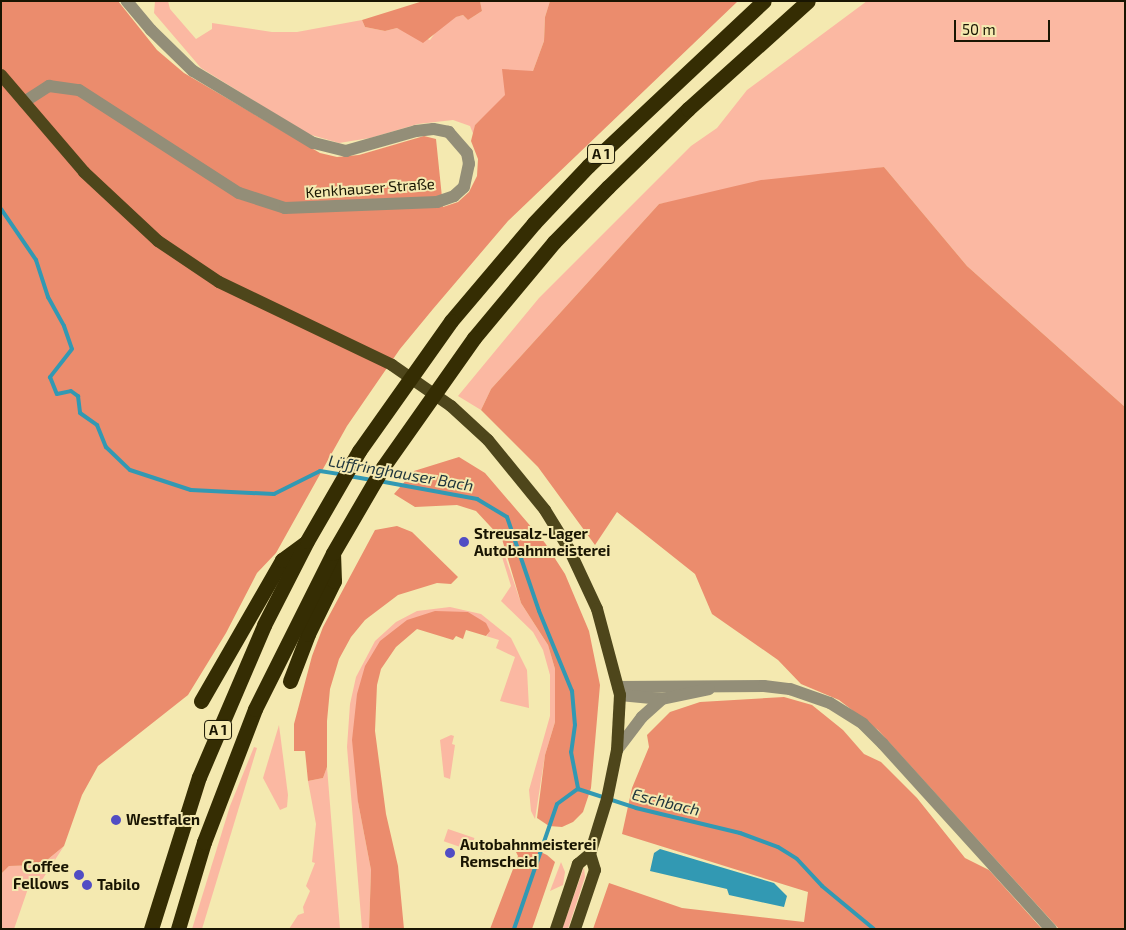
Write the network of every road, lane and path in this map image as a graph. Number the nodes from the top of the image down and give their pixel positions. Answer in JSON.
{"nodes":[{"id":1,"x":127,"y":1,"type":"edge"},
{"id":2,"x":764,"y":1,"type":"edge"},
{"id":3,"x":808,"y":1,"type":"edge"},
{"id":4,"x":1,"y":75,"type":"edge"},
{"id":5,"x":24,"y":102,"type":"junction"},
{"id":6,"x":307,"y":541,"type":"junction"},
{"id":7,"x":333,"y":553,"type":"junction"},
{"id":8,"x":290,"y":682,"type":"dead end"},
{"id":9,"x":714,"y":687,"type":"junction"},
{"id":10,"x":619,"y":691,"type":"junction"},
{"id":11,"x":662,"y":699,"type":"junction"},
{"id":12,"x":201,"y":701,"type":"dead end"},
{"id":13,"x":617,"y":750,"type":"junction"},
{"id":14,"x":590,"y":854,"type":"junction"},
{"id":15,"x":152,"y":929,"type":"edge"},
{"id":16,"x":178,"y":929,"type":"edge"},
{"id":17,"x":556,"y":929,"type":"edge"},
{"id":18,"x":575,"y":929,"type":"edge"},
{"id":19,"x":1051,"y":929,"type":"edge"}],
"edges":[{"from":1,"to":5,"type":"street","name":"Kenkhauser Straße"},
{"from":2,"to":6,"type":"highway","number":"A 1","bridge":true},
{"from":3,"to":7,"type":"highway","number":"A 1","bridge":true},
{"from":4,"to":5,"type":"main road"},
{"from":5,"to":10,"type":"main road"},
{"from":6,"to":12,"type":"highway"},
{"from":6,"to":15,"type":"highway","number":"A 1"},
{"from":7,"to":8,"type":"highway"},
{"from":7,"to":16,"type":"highway","number":"A 1"},
{"from":9,"to":10,"type":"street"},
{"from":9,"to":11,"type":"street"},
{"from":9,"to":19,"type":"street"},
{"from":10,"to":11,"type":"street"},
{"from":10,"to":13,"type":"main road"},
{"from":11,"to":13,"type":"street"},
{"from":13,"to":14,"type":"main road"},
{"from":14,"to":17,"type":"main road"},
{"from":14,"to":18,"type":"main road"}]}
